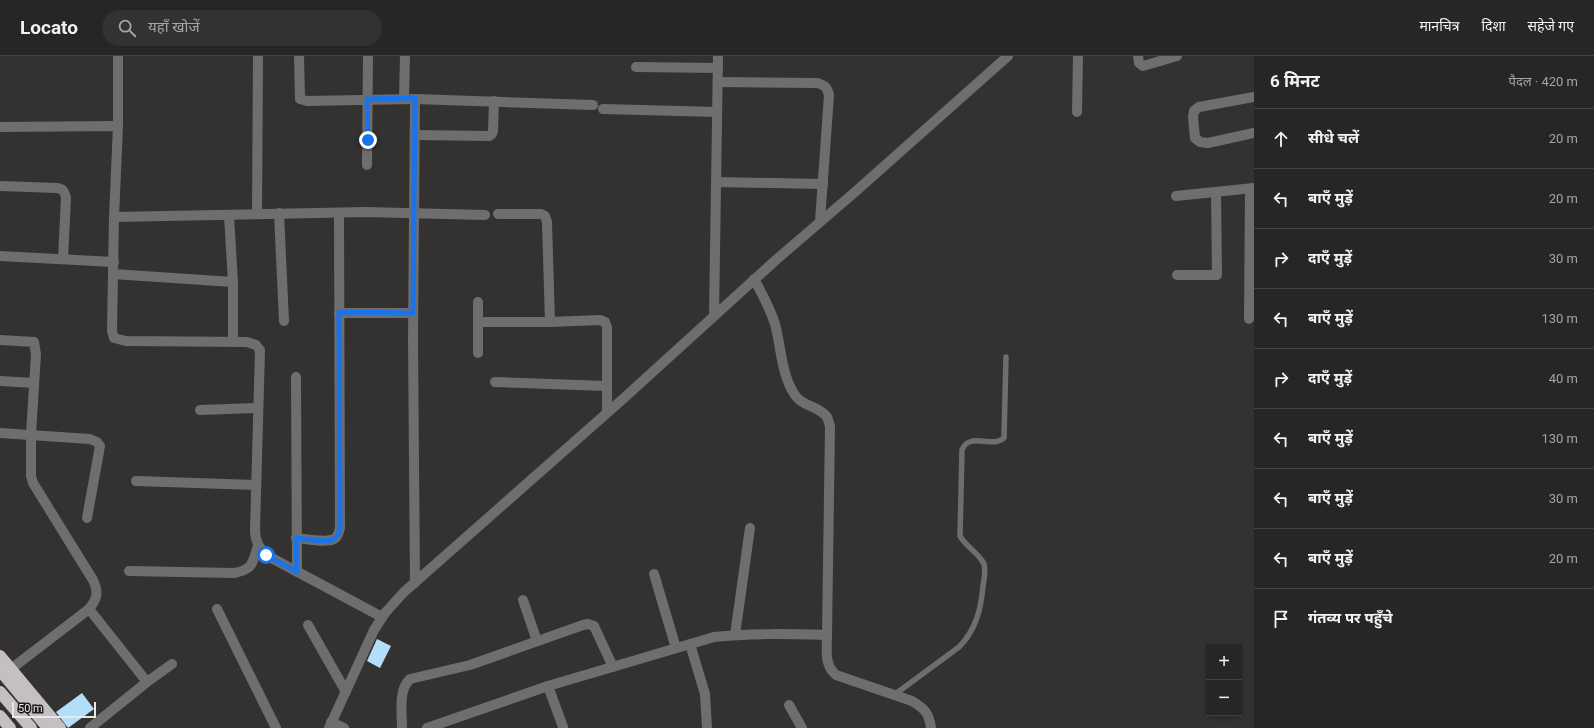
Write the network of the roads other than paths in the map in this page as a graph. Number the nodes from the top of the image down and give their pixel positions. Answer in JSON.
{"nodes":[{"id":1,"x":118,"y":56,"type":"edge"},
{"id":2,"x":258,"y":56,"type":"edge"},
{"id":3,"x":299,"y":56,"type":"edge"},
{"id":4,"x":368,"y":56,"type":"edge"},
{"id":5,"x":404,"y":56,"type":"edge"},
{"id":6,"x":718,"y":56,"type":"edge"},
{"id":7,"x":1008,"y":56,"type":"edge"},
{"id":8,"x":1078,"y":56,"type":"edge"},
{"id":9,"x":1138,"y":56,"type":"edge"},
{"id":10,"x":1177,"y":56,"type":"edge"},
{"id":11,"x":636,"y":67,"type":"dead end"},
{"id":12,"x":718,"y":68,"type":"junction"},
{"id":13,"x":718,"y":82,"type":"junction"},
{"id":14,"x":1254,"y":96,"type":"edge"},
{"id":15,"x":415,"y":98,"type":"junction"},
{"id":16,"x":367,"y":99,"type":"junction"},
{"id":17,"x":404,"y":99,"type":"junction"},
{"id":18,"x":494,"y":101,"type":"junction"},
{"id":19,"x":592,"y":105,"type":"dead end"},
{"id":20,"x":603,"y":109,"type":"dead end"},
{"id":21,"x":717,"y":112,"type":"junction"},
{"id":22,"x":1077,"y":112,"type":"dead end"},
{"id":23,"x":118,"y":126,"type":"junction"},
{"id":24,"x":0,"y":127,"type":"edge"},
{"id":25,"x":1254,"y":133,"type":"edge"},
{"id":26,"x":415,"y":135,"type":"junction"},
{"id":27,"x":367,"y":166,"type":"dead end"},
{"id":28,"x":716,"y":182,"type":"junction"},
{"id":29,"x":823,"y":184,"type":"junction"},
{"id":30,"x":0,"y":186,"type":"edge"},
{"id":31,"x":1252,"y":189,"type":"edge"},
{"id":32,"x":1216,"y":192,"type":"junction"},
{"id":33,"x":1176,"y":196,"type":"dead end"},
{"id":34,"x":279,"y":213,"type":"junction"},
{"id":35,"x":258,"y":214,"type":"junction"},
{"id":36,"x":339,"y":214,"type":"junction"},
{"id":37,"x":414,"y":214,"type":"junction"},
{"id":38,"x":498,"y":214,"type":"dead end"},
{"id":39,"x":485,"y":215,"type":"dead end"},
{"id":40,"x":114,"y":216,"type":"junction"},
{"id":41,"x":229,"y":216,"type":"junction"},
{"id":42,"x":820,"y":221,"type":"junction"},
{"id":43,"x":0,"y":256,"type":"edge"},
{"id":44,"x":63,"y":259,"type":"junction"},
{"id":45,"x":114,"y":262,"type":"junction"},
{"id":46,"x":113,"y":274,"type":"junction"},
{"id":47,"x":1177,"y":274,"type":"dead end"},
{"id":48,"x":754,"y":279,"type":"junction"},
{"id":49,"x":233,"y":282,"type":"junction"},
{"id":50,"x":478,"y":302,"type":"dead end"},
{"id":51,"x":339,"y":312,"type":"junction"},
{"id":52,"x":413,"y":313,"type":"junction"},
{"id":53,"x":714,"y":316,"type":"junction"},
{"id":54,"x":1249,"y":319,"type":"dead end"},
{"id":55,"x":284,"y":321,"type":"dead end"},
{"id":56,"x":478,"y":322,"type":"junction"},
{"id":57,"x":550,"y":322,"type":"junction"},
{"id":58,"x":0,"y":340,"type":"edge"},
{"id":59,"x":234,"y":342,"type":"junction"},
{"id":60,"x":478,"y":353,"type":"dead end"},
{"id":61,"x":1006,"y":357,"type":"dead end"},
{"id":62,"x":296,"y":377,"type":"dead end"},
{"id":63,"x":0,"y":381,"type":"edge"},
{"id":64,"x":495,"y":382,"type":"dead end"},
{"id":65,"x":34,"y":383,"type":"junction"},
{"id":66,"x":606,"y":386,"type":"junction"},
{"id":67,"x":258,"y":408,"type":"junction"},
{"id":68,"x":200,"y":410,"type":"dead end"},
{"id":69,"x":607,"y":412,"type":"junction"},
{"id":70,"x":0,"y":433,"type":"edge"},
{"id":71,"x":31,"y":434,"type":"junction"},
{"id":72,"x":136,"y":481,"type":"dead end"},
{"id":73,"x":256,"y":485,"type":"junction"},
{"id":74,"x":87,"y":518,"type":"dead end"},
{"id":75,"x":750,"y":528,"type":"dead end"},
{"id":76,"x":296,"y":538,"type":"junction"},
{"id":77,"x":258,"y":546,"type":"junction"},
{"id":78,"x":129,"y":571,"type":"dead end"},
{"id":79,"x":297,"y":572,"type":"junction"},
{"id":80,"x":654,"y":574,"type":"dead end"},
{"id":81,"x":415,"y":583,"type":"junction"},
{"id":82,"x":523,"y":600,"type":"dead end"},
{"id":83,"x":89,"y":609,"type":"junction"},
{"id":84,"x":217,"y":609,"type":"dead end"},
{"id":85,"x":382,"y":617,"type":"junction"},
{"id":86,"x":308,"y":625,"type":"dead end"},
{"id":87,"x":735,"y":635,"type":"junction"},
{"id":88,"x":827,"y":635,"type":"junction"},
{"id":89,"x":537,"y":641,"type":"junction"},
{"id":90,"x":690,"y":644,"type":"junction"},
{"id":91,"x":676,"y":648,"type":"junction"},
{"id":92,"x":0,"y":656,"type":"edge"},
{"id":93,"x":172,"y":664,"type":"dead end"},
{"id":94,"x":613,"y":667,"type":"junction"},
{"id":95,"x":5,"y":670,"type":"edge"},
{"id":96,"x":147,"y":682,"type":"junction"},
{"id":97,"x":548,"y":686,"type":"junction"},
{"id":98,"x":0,"y":692,"type":"edge"},
{"id":99,"x":346,"y":692,"type":"junction"},
{"id":100,"x":894,"y":695,"type":"junction"},
{"id":101,"x":789,"y":705,"type":"dead end"},
{"id":102,"x":0,"y":716,"type":"edge"},
{"id":103,"x":330,"y":725,"type":"edge"},
{"id":104,"x":563,"y":727,"type":"edge"},
{"id":105,"x":10,"y":728,"type":"edge"},
{"id":106,"x":31,"y":728,"type":"edge"},
{"id":107,"x":48,"y":728,"type":"edge"},
{"id":108,"x":60,"y":728,"type":"edge"},
{"id":109,"x":90,"y":728,"type":"edge"},
{"id":110,"x":276,"y":728,"type":"edge"},
{"id":111,"x":344,"y":728,"type":"edge"},
{"id":112,"x":402,"y":728,"type":"edge"},
{"id":113,"x":427,"y":728,"type":"edge"},
{"id":114,"x":707,"y":728,"type":"edge"},
{"id":115,"x":802,"y":728,"type":"edge"},
{"id":116,"x":930,"y":728,"type":"edge"}],
"edges":[{"from":1,"to":23,"type":"street"},
{"from":2,"to":35,"type":"street"},
{"from":3,"to":16,"type":"street"},
{"from":4,"to":16,"type":"street"},
{"from":5,"to":17,"type":"street"},
{"from":6,"to":12,"type":"street"},
{"from":7,"to":42,"type":"street"},
{"from":8,"to":22,"type":"street"},
{"from":9,"to":10,"type":"street"},
{"from":11,"to":12,"type":"street"},
{"from":12,"to":13,"type":"street"},
{"from":13,"to":21,"type":"street"},
{"from":13,"to":29,"type":"street"},
{"from":14,"to":25,"type":"street"},
{"from":15,"to":17,"type":"street"},
{"from":15,"to":18,"type":"street"},
{"from":15,"to":26,"type":"street"},
{"from":16,"to":17,"type":"street"},
{"from":16,"to":27,"type":"street"},
{"from":18,"to":19,"type":"street"},
{"from":18,"to":26,"type":"street"},
{"from":20,"to":21,"type":"street"},
{"from":21,"to":28,"type":"street"},
{"from":23,"to":24,"type":"street"},
{"from":23,"to":40,"type":"street"},
{"from":26,"to":37,"type":"street"},
{"from":28,"to":29,"type":"street"},
{"from":28,"to":53,"type":"street"},
{"from":29,"to":42,"type":"street"},
{"from":30,"to":44,"type":"street"},
{"from":31,"to":32,"type":"street"},
{"from":31,"to":54,"type":"street"},
{"from":32,"to":33,"type":"street"},
{"from":32,"to":47,"type":"street"},
{"from":34,"to":35,"type":"street"},
{"from":34,"to":36,"type":"street"},
{"from":34,"to":55,"type":"street"},
{"from":35,"to":41,"type":"street"},
{"from":36,"to":37,"type":"street"},
{"from":36,"to":51,"type":"street"},
{"from":37,"to":39,"type":"street"},
{"from":37,"to":52,"type":"street"},
{"from":38,"to":57,"type":"street"},
{"from":40,"to":41,"type":"street"},
{"from":40,"to":45,"type":"street"},
{"from":41,"to":49,"type":"street"},
{"from":42,"to":48,"type":"street"},
{"from":43,"to":44,"type":"street"},
{"from":44,"to":45,"type":"street"},
{"from":45,"to":46,"type":"street"},
{"from":46,"to":49,"type":"street"},
{"from":46,"to":59,"type":"street"},
{"from":48,"to":53,"type":"street"},
{"from":48,"to":88,"type":"street"},
{"from":49,"to":59,"type":"street"},
{"from":50,"to":56,"type":"street"},
{"from":51,"to":52,"type":"street"},
{"from":51,"to":76,"type":"street"},
{"from":52,"to":81,"type":"street"},
{"from":53,"to":69,"type":"street"},
{"from":56,"to":57,"type":"street"},
{"from":56,"to":60,"type":"street"},
{"from":57,"to":66,"type":"street"},
{"from":58,"to":65,"type":"street"},
{"from":59,"to":67,"type":"street"},
{"from":61,"to":100,"type":"lane"},
{"from":62,"to":76,"type":"street"},
{"from":63,"to":65,"type":"street"},
{"from":64,"to":66,"type":"street"},
{"from":65,"to":71,"type":"street"},
{"from":66,"to":69,"type":"street"},
{"from":67,"to":68,"type":"street"},
{"from":67,"to":73,"type":"street"},
{"from":69,"to":81,"type":"street"},
{"from":70,"to":71,"type":"street"},
{"from":71,"to":74,"type":"street"},
{"from":71,"to":83,"type":"street"},
{"from":72,"to":73,"type":"street"},
{"from":73,"to":77,"type":"street"},
{"from":75,"to":87,"type":"street"},
{"from":76,"to":79,"type":"street"},
{"from":77,"to":78,"type":"street"},
{"from":77,"to":79,"type":"street"},
{"from":79,"to":85,"type":"street"},
{"from":80,"to":91,"type":"street"},
{"from":81,"to":85,"type":"street"},
{"from":82,"to":89,"type":"street"},
{"from":83,"to":95,"type":"street"},
{"from":83,"to":96,"type":"street"},
{"from":84,"to":110,"type":"street"},
{"from":85,"to":99,"type":"street"},
{"from":86,"to":99,"type":"street"},
{"from":87,"to":88,"type":"street"},
{"from":87,"to":90,"type":"street"},
{"from":88,"to":100,"type":"street"},
{"from":89,"to":94,"type":"street"},
{"from":89,"to":112,"type":"street"},
{"from":90,"to":91,"type":"street"},
{"from":90,"to":114,"type":"street"},
{"from":91,"to":94,"type":"street"},
{"from":92,"to":95,"type":"highway"},
{"from":93,"to":96,"type":"street"},
{"from":94,"to":97,"type":"street"},
{"from":95,"to":107,"type":"highway"},
{"from":95,"to":108,"type":"highway"},
{"from":96,"to":109,"type":"street"},
{"from":97,"to":104,"type":"street"},
{"from":97,"to":113,"type":"street"},
{"from":98,"to":106,"type":"highway"},
{"from":99,"to":103,"type":"street"},
{"from":100,"to":116,"type":"street"},
{"from":101,"to":115,"type":"street"},
{"from":102,"to":105,"type":"highway"},
{"from":103,"to":111,"type":"street"}]}
